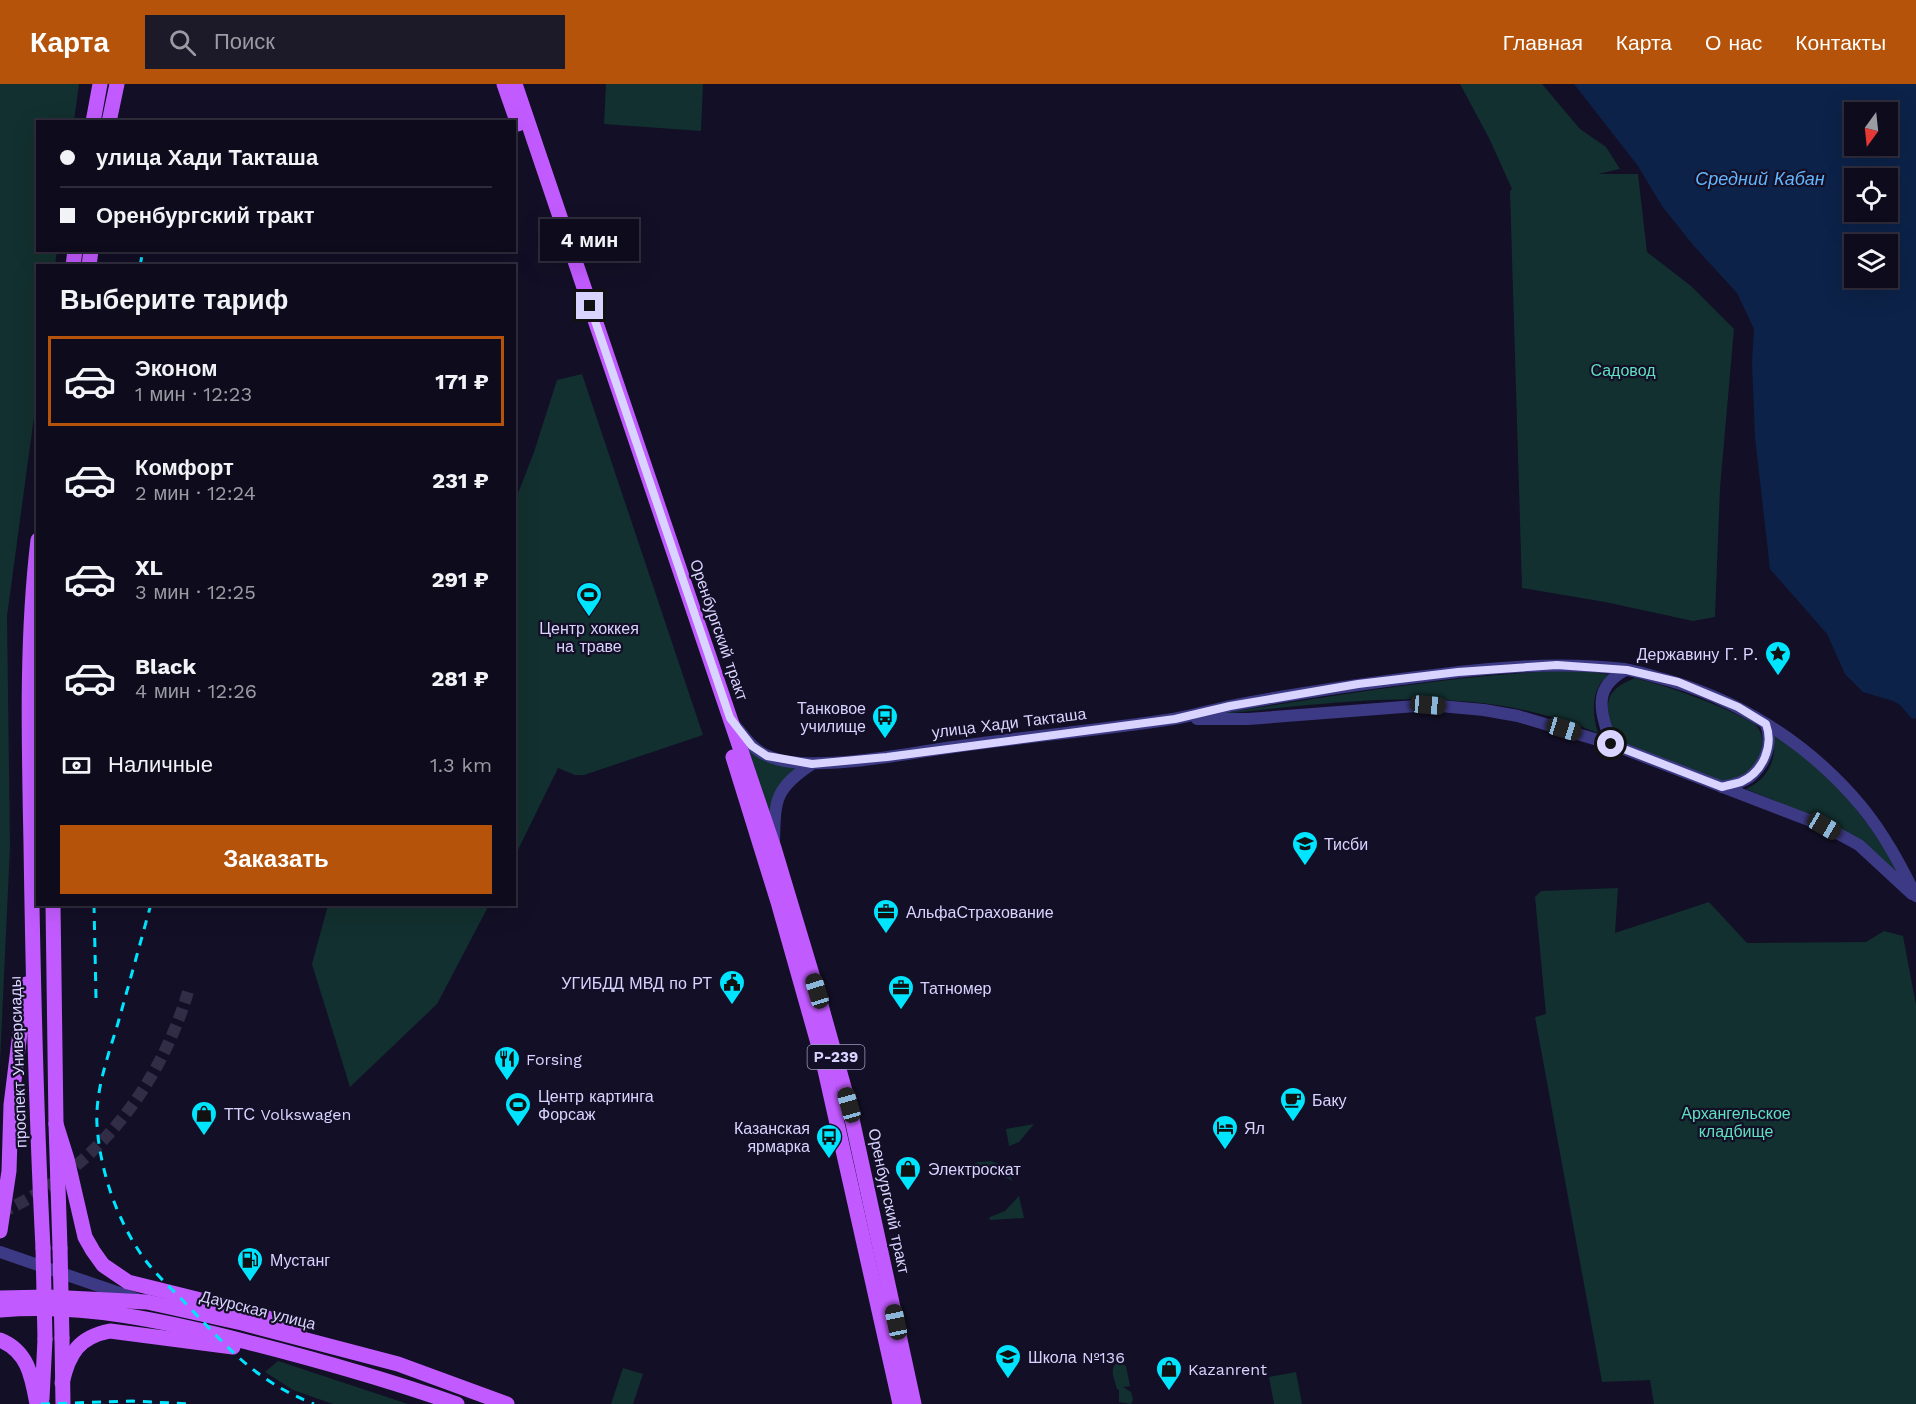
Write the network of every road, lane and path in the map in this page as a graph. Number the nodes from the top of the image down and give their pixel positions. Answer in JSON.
{"nodes":[{"id":1,"x":100,"y":84,"type":"edge"},
{"id":2,"x":117,"y":84,"type":"edge"},
{"id":3,"x":504,"y":84,"type":"edge"},
{"id":4,"x":515,"y":84,"type":"edge"},
{"id":5,"x":93,"y":120,"type":"edge"},
{"id":6,"x":109,"y":120,"type":"edge"},
{"id":7,"x":36,"y":556,"type":"edge"},
{"id":8,"x":1627,"y":670,"type":"junction"},
{"id":9,"x":730,"y":718,"type":"junction"},
{"id":10,"x":1175,"y":719,"type":"junction"},
{"id":11,"x":1766,"y":724,"type":"junction"},
{"id":12,"x":1611,"y":744,"type":"junction"},
{"id":13,"x":812,"y":764,"type":"junction"},
{"id":14,"x":1722,"y":787,"type":"junction"},
{"id":15,"x":774,"y":848,"type":"junction"},
{"id":16,"x":1916,"y":897,"type":"edge"},
{"id":17,"x":53,"y":906,"type":"edge"},
{"id":18,"x":32,"y":936,"type":"junction"},
{"id":19,"x":56,"y":1124,"type":"junction"},
{"id":20,"x":9,"y":1171,"type":"junction"},
{"id":21,"x":0,"y":1191,"type":"edge"},
{"id":22,"x":0,"y":1231,"type":"edge"},
{"id":23,"x":0,"y":1252,"type":"edge"},
{"id":24,"x":0,"y":1298,"type":"edge"},
{"id":25,"x":147,"y":1302,"type":"junction"},
{"id":26,"x":0,"y":1310,"type":"edge"},
{"id":27,"x":0,"y":1340,"type":"edge"},
{"id":28,"x":336,"y":1357,"type":"junction"},
{"id":29,"x":62,"y":1383,"type":"junction"},
{"id":30,"x":40,"y":1404,"type":"edge"},
{"id":31,"x":63,"y":1404,"type":"edge"},
{"id":32,"x":457,"y":1404,"type":"edge"},
{"id":33,"x":507,"y":1404,"type":"edge"},
{"id":34,"x":900,"y":1404,"type":"edge"},
{"id":35,"x":914,"y":1404,"type":"edge"}],
"edges":[{"from":1,"to":5,"type":"main road"},
{"from":2,"to":6,"type":"main road"},
{"from":3,"to":34,"type":"main road","name":"Оренбургский тракт","number":"Р-239"},
{"from":4,"to":9,"type":"main road","name":"Оренбургский тракт","number":"Р-239"},
{"from":7,"to":18,"type":"main road","name":"проспект Универсиады"},
{"from":8,"to":10,"type":"street","name":"улица Хади Такташа"},
{"from":8,"to":11,"type":"street","name":"улица Хади Такташа"},
{"from":8,"to":12,"type":"street"},
{"from":9,"to":13,"type":"street","name":"улица Хади Такташа"},
{"from":9,"to":15,"type":"main road","name":"Оренбургский тракт","number":"Р-239"},
{"from":10,"to":12,"type":"street","name":"улица Хади Такташа"},
{"from":10,"to":13,"type":"street","name":"улица Хади Такташа"},
{"from":11,"to":14,"type":"street"},
{"from":11,"to":16,"type":"street","name":"улица Хади Такташа"},
{"from":12,"to":14,"type":"street","name":"улица Хади Такташа"},
{"from":13,"to":15,"type":"street"},
{"from":14,"to":16,"type":"street","name":"улица Хади Такташа"},
{"from":15,"to":35,"type":"main road","name":"Оренбургский тракт","number":"Р-239"},
{"from":17,"to":19,"type":"main road"},
{"from":18,"to":20,"type":"main road"},
{"from":18,"to":30,"type":"main road","name":"проспект Универсиады","bridge":true},
{"from":19,"to":28,"type":"main road"},
{"from":19,"to":29,"type":"main road","bridge":true},
{"from":20,"to":21,"type":"street"},
{"from":20,"to":22,"type":"main road"},
{"from":23,"to":25,"type":"street","name":"Даурская улица"},
{"from":24,"to":25,"type":"main road"},
{"from":25,"to":28,"type":"main road","name":"Даурская улица"},
{"from":26,"to":28,"type":"main road"},
{"from":27,"to":30,"type":"main road"},
{"from":28,"to":29,"type":"main road"},
{"from":28,"to":32,"type":"main road","name":"Даурская улица"},
{"from":28,"to":33,"type":"main road","name":"Даурская улица"},
{"from":29,"to":31,"type":"main road"}]}
